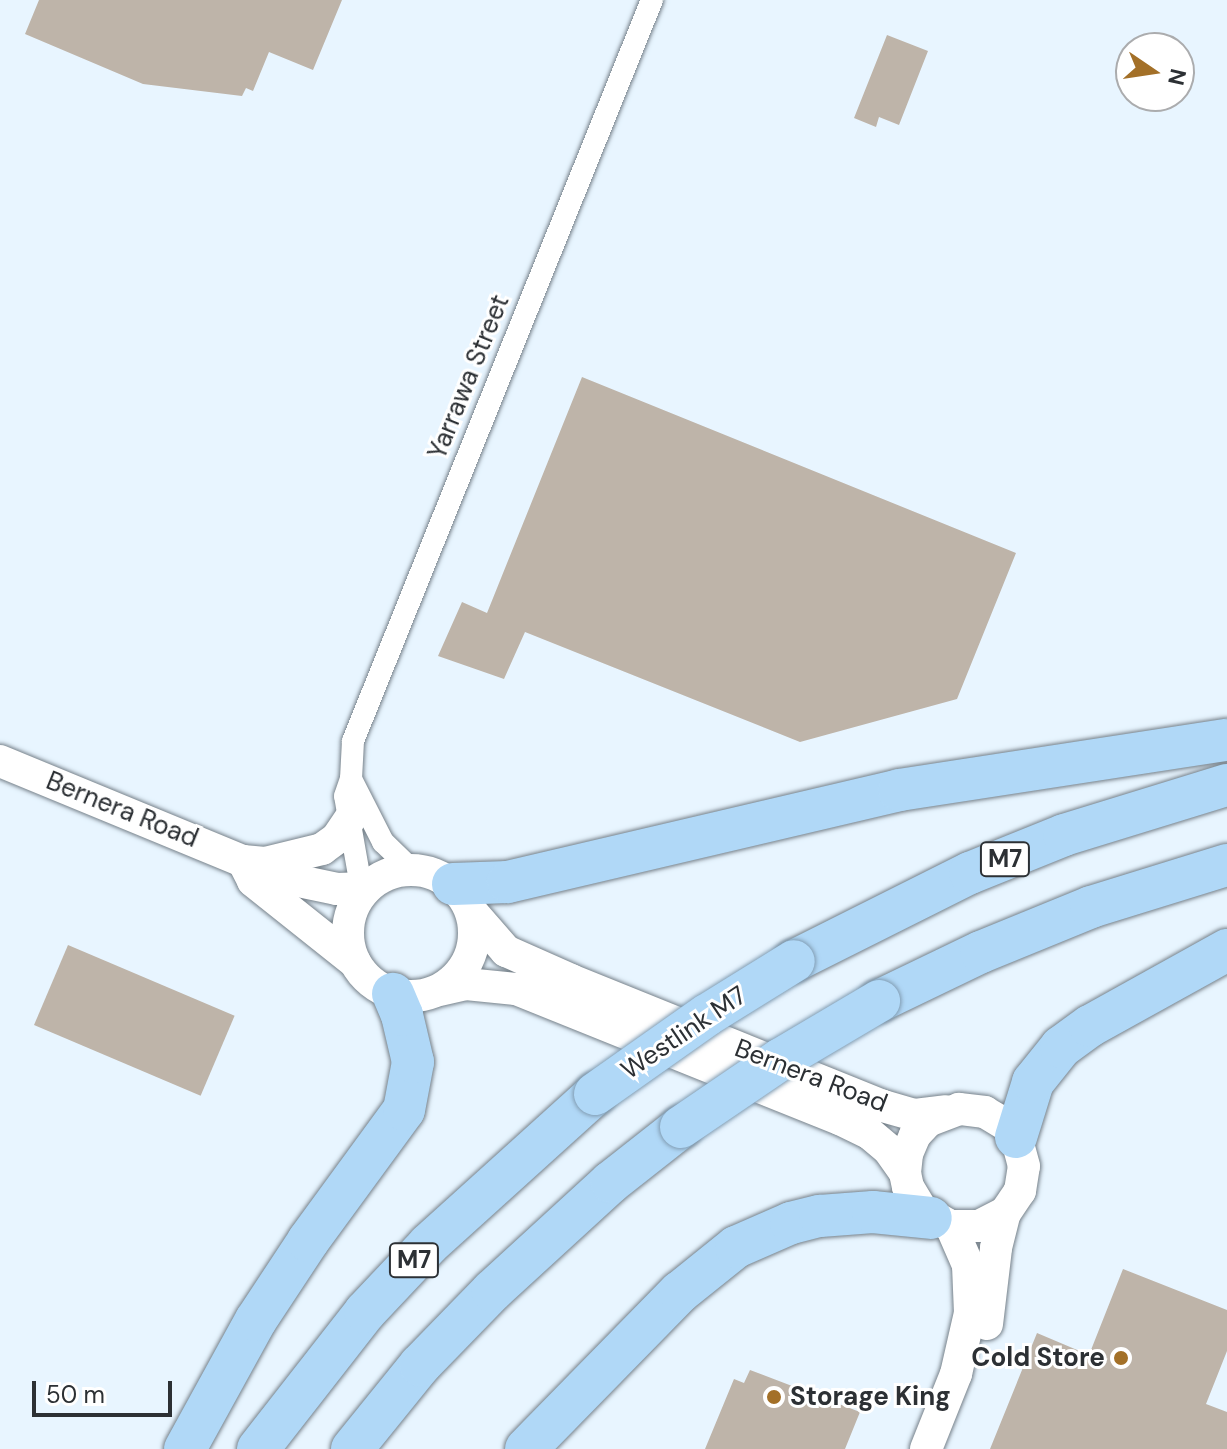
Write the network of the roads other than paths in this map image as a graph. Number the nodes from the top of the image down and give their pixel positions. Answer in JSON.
{"nodes":[{"id":1,"x":652,"y":0,"type":"edge"},
{"id":2,"x":1227,"y":740,"type":"edge"},
{"id":3,"x":0,"y":761,"type":"edge"},
{"id":4,"x":351,"y":779,"type":"junction"},
{"id":5,"x":1227,"y":785,"type":"edge"},
{"id":6,"x":350,"y":819,"type":"junction"},
{"id":7,"x":254,"y":862,"type":"junction"},
{"id":8,"x":1227,"y":865,"type":"edge"},
{"id":9,"x":411,"y":869,"type":"junction"},
{"id":10,"x":367,"y":887,"type":"junction"},
{"id":11,"x":462,"y":898,"type":"junction"},
{"id":12,"x":1227,"y":950,"type":"edge"},
{"id":13,"x":355,"y":962,"type":"junction"},
{"id":14,"x":440,"y":990,"type":"junction"},
{"id":15,"x":393,"y":994,"type":"junction"},
{"id":16,"x":946,"y":1111,"type":"junction"},
{"id":17,"x":1016,"y":1137,"type":"junction"},
{"id":18,"x":905,"y":1173,"type":"junction"},
{"id":19,"x":1005,"y":1213,"type":"junction"},
{"id":20,"x":941,"y":1222,"type":"junction"},
{"id":21,"x":956,"y":1374,"type":"junction"},
{"id":22,"x":185,"y":1449,"type":"edge"},
{"id":23,"x":258,"y":1449,"type":"edge"},
{"id":24,"x":352,"y":1449,"type":"edge"},
{"id":25,"x":526,"y":1449,"type":"edge"},
{"id":26,"x":926,"y":1449,"type":"edge"}],
"edges":[{"from":1,"to":4,"type":"street","name":"Yarrawa Street"},
{"from":2,"to":11,"type":"highway"},
{"from":3,"to":7,"type":"main road","name":"Bernera Road"},
{"from":4,"to":6,"type":"street","name":"Yarrawa Street"},
{"from":4,"to":9,"type":"street"},
{"from":5,"to":23,"type":"highway","name":"Westlink M7","number":"M7","bridge":true},
{"from":6,"to":7,"type":"main road"},
{"from":6,"to":10,"type":"street","name":"Yarrawa Street"},
{"from":7,"to":10,"type":"main road","name":"Bernera Road"},
{"from":7,"to":13,"type":"main road"},
{"from":8,"to":24,"type":"highway","bridge":true},
{"from":9,"to":10,"type":"main road"},
{"from":9,"to":11,"type":"main road"},
{"from":10,"to":13,"type":"main road"},
{"from":11,"to":14,"type":"main road"},
{"from":11,"to":16,"type":"main road","name":"Bernera Road"},
{"from":12,"to":17,"type":"highway"},
{"from":13,"to":15,"type":"main road"},
{"from":14,"to":15,"type":"main road"},
{"from":14,"to":18,"type":"main road","name":"Bernera Road"},
{"from":15,"to":22,"type":"highway"},
{"from":16,"to":17,"type":"main road"},
{"from":16,"to":18,"type":"main road"},
{"from":17,"to":19,"type":"main road"},
{"from":18,"to":20,"type":"main road"},
{"from":19,"to":20,"type":"main road"},
{"from":19,"to":21,"type":"main road"},
{"from":20,"to":21,"type":"main road"},
{"from":20,"to":25,"type":"highway"},
{"from":21,"to":26,"type":"main road"}]}
